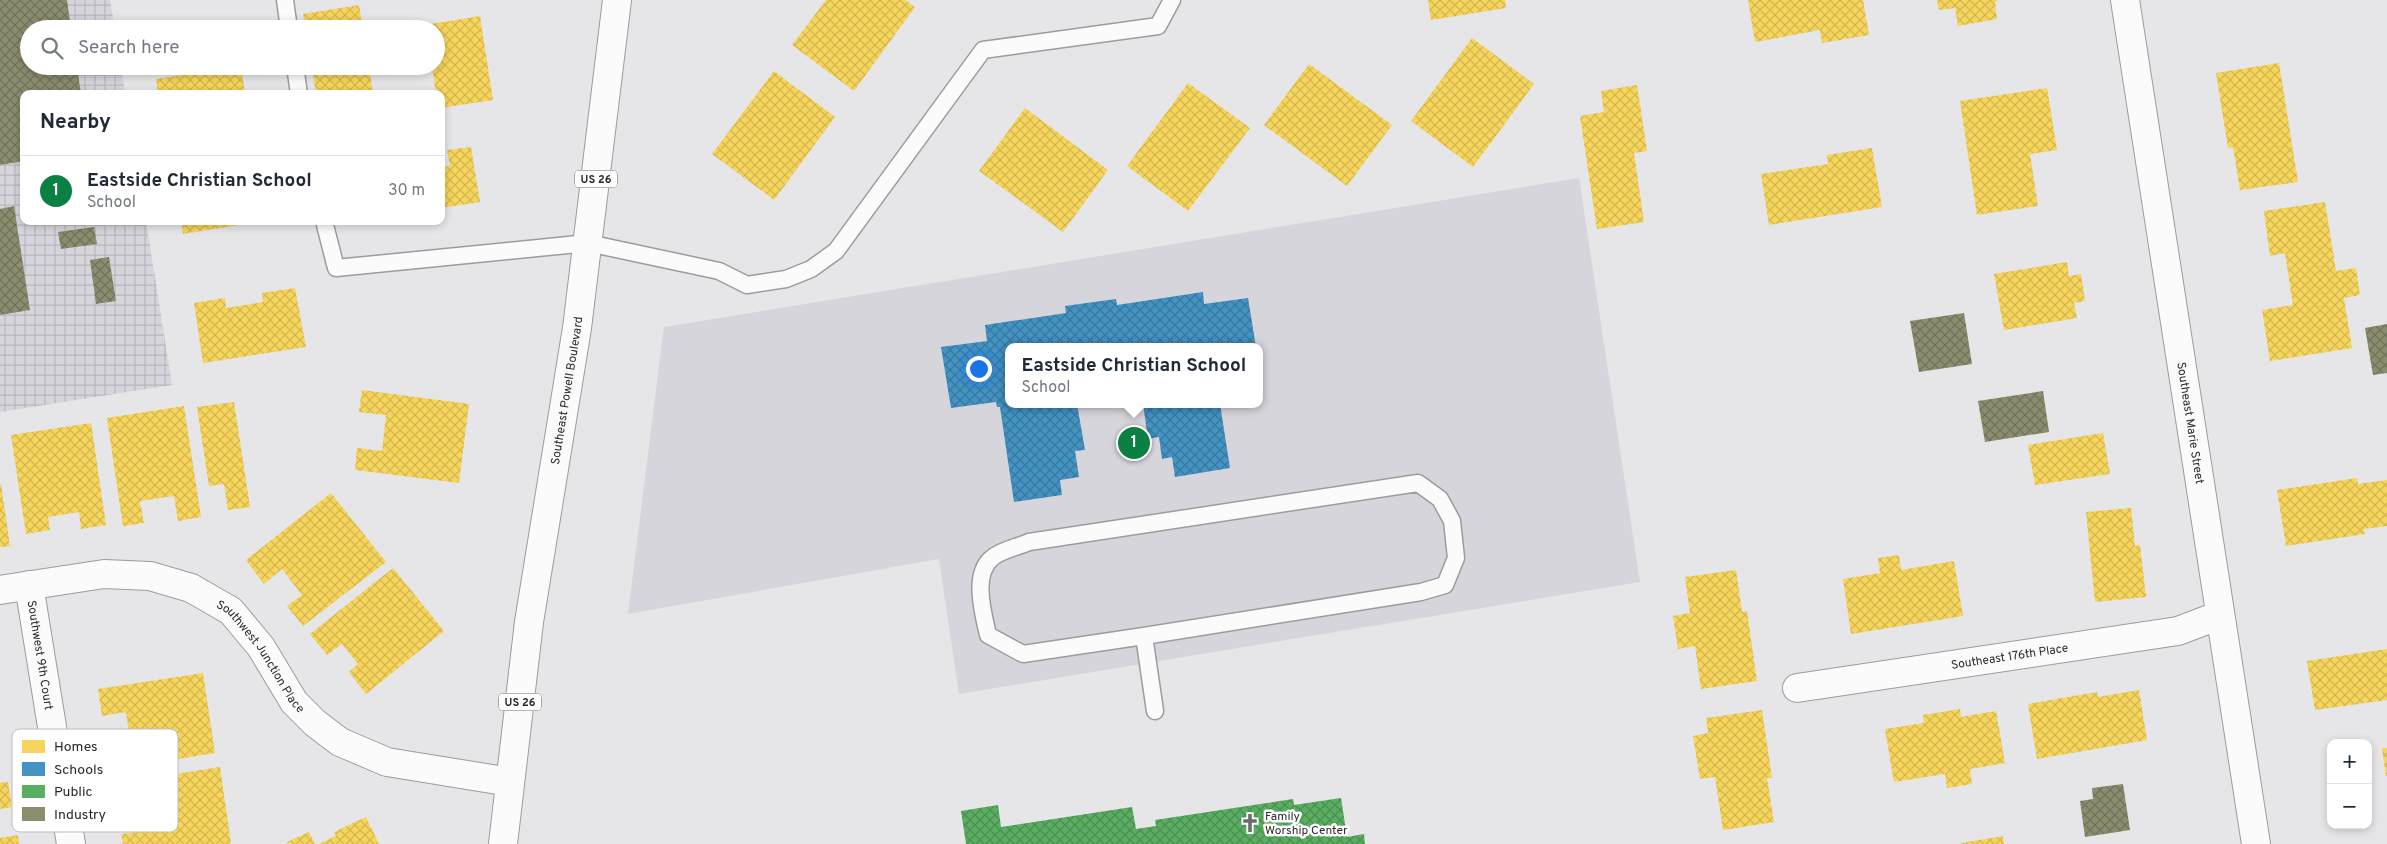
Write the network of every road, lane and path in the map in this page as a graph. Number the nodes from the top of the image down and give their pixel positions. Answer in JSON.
{"nodes":[{"id":1,"x":285,"y":0,"type":"edge"},
{"id":2,"x":617,"y":0,"type":"edge"},
{"id":3,"x":1172,"y":0,"type":"edge"},
{"id":4,"x":2125,"y":0,"type":"edge"},
{"id":5,"x":288,"y":20,"type":"edge"},
{"id":6,"x":296,"y":75,"type":"edge"},
{"id":7,"x":298,"y":90,"type":"edge"},
{"id":8,"x":325,"y":225,"type":"edge"},
{"id":9,"x":588,"y":242,"type":"junction"},
{"id":10,"x":30,"y":585,"type":"junction"},
{"id":11,"x":0,"y":590,"type":"edge"},
{"id":12,"x":2220,"y":615,"type":"junction"},
{"id":13,"x":1144,"y":636,"type":"junction"},
{"id":14,"x":1797,"y":688,"type":"dead end"},
{"id":15,"x":1155,"y":711,"type":"dead end"},
{"id":16,"x":53,"y":729,"type":"edge"},
{"id":17,"x":510,"y":782,"type":"junction"},
{"id":18,"x":503,"y":844,"type":"edge"},
{"id":19,"x":2256,"y":844,"type":"edge"}],
"edges":[{"from":1,"to":5,"type":"lane"},
{"from":2,"to":9,"type":"street","name":"Southeast Powell Boulevard","number":"US 26"},
{"from":3,"to":9,"type":"lane"},
{"from":4,"to":12,"type":"street","name":"Southeast Marie Street"},
{"from":6,"to":7,"type":"lane"},
{"from":8,"to":9,"type":"lane"},
{"from":9,"to":17,"type":"street","name":"Southeast Powell Boulevard","number":"US 26"},
{"from":10,"to":11,"type":"street","name":"Southwest Junction Place"},
{"from":10,"to":16,"type":"street","name":"Southwest 9th Court"},
{"from":10,"to":17,"type":"street","name":"Southwest Junction Place"},
{"from":12,"to":14,"type":"street","name":"Southeast 176th Place"},
{"from":12,"to":19,"type":"street","name":"Southeast Marie Street"},
{"from":13,"to":13,"type":"lane"},
{"from":13,"to":15,"type":"lane"},
{"from":17,"to":18,"type":"street","number":"US 26"}]}
